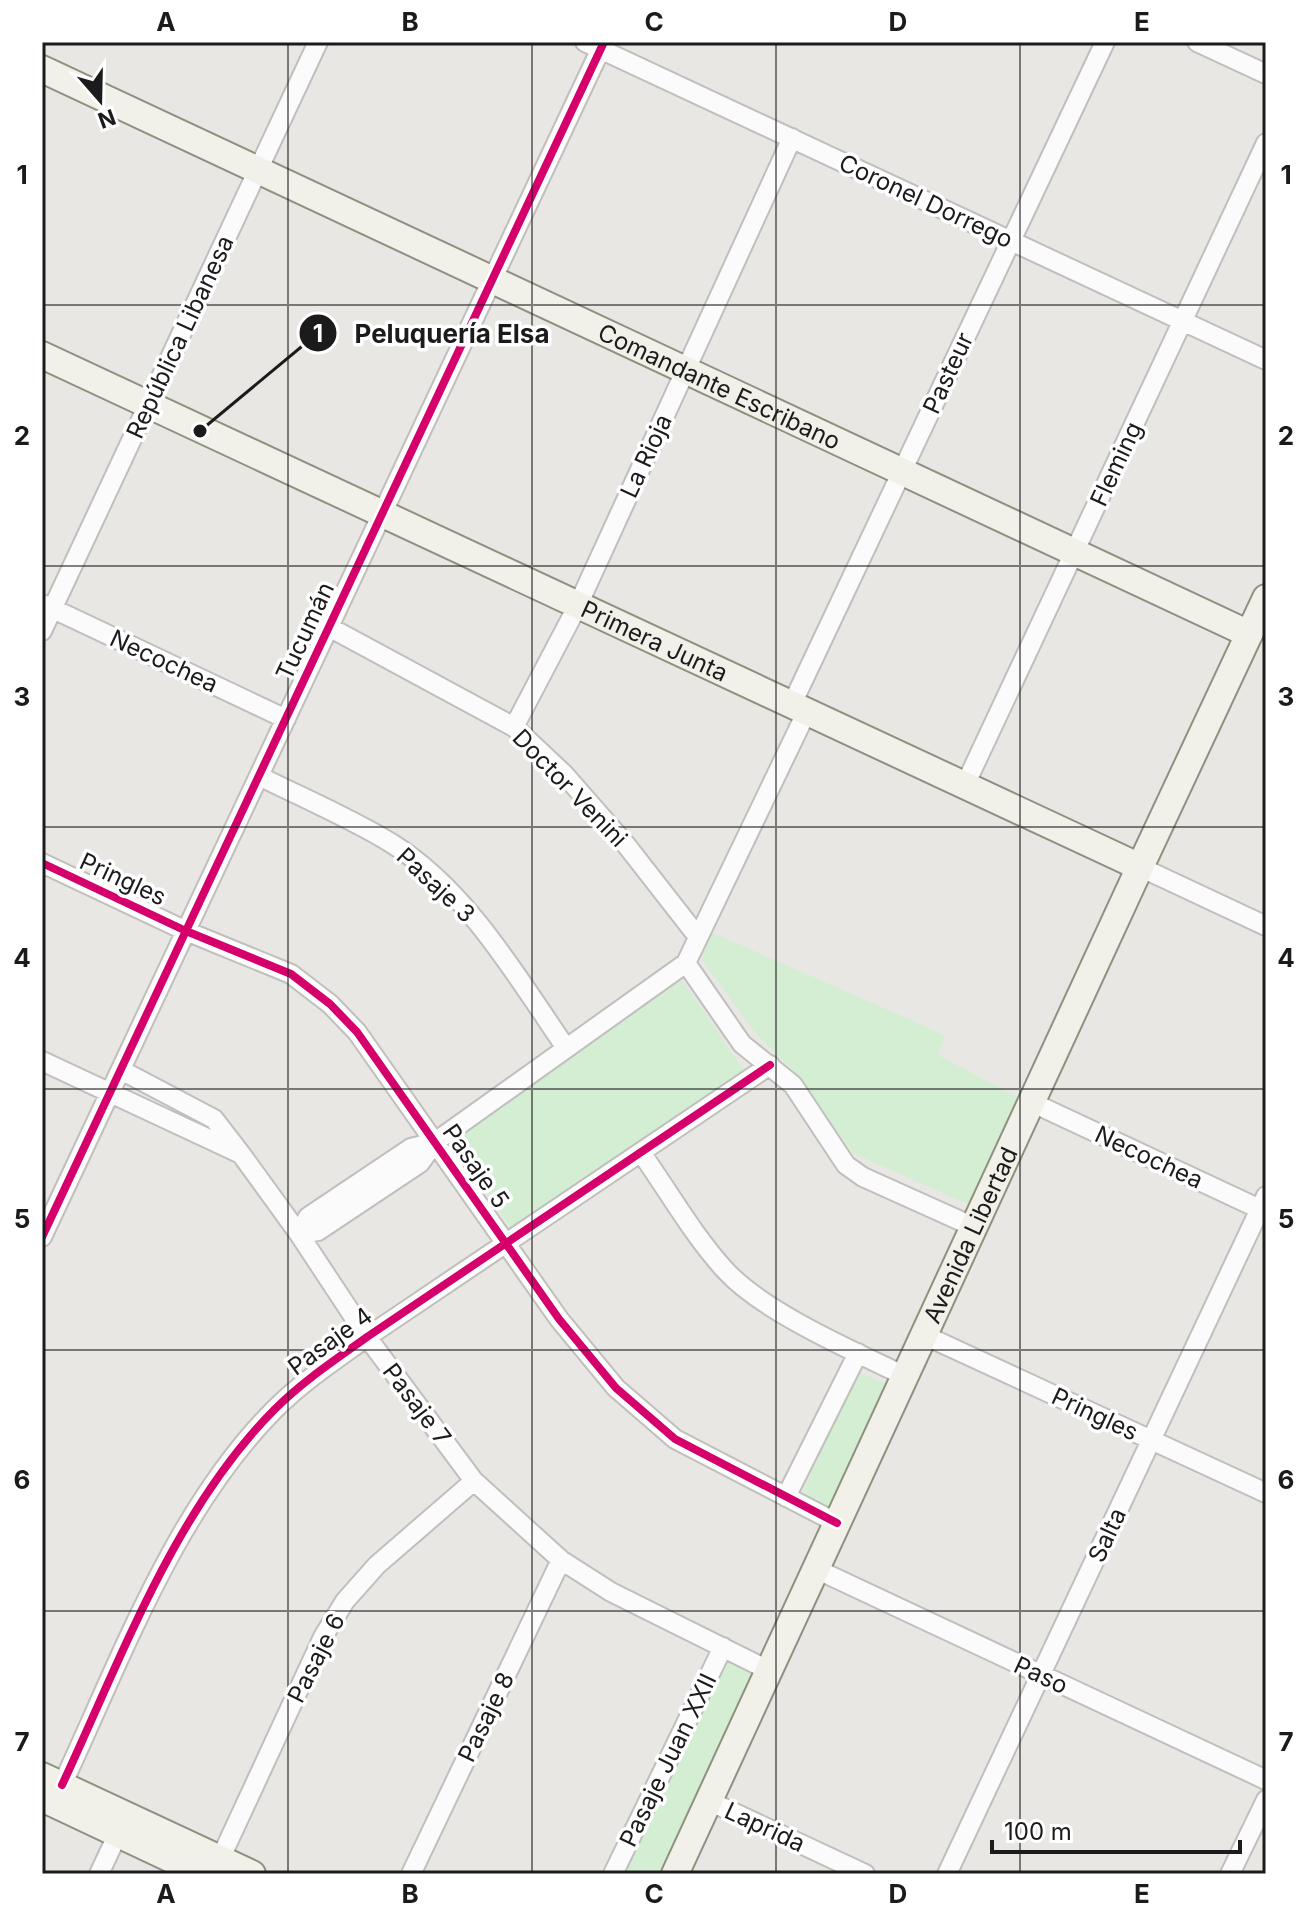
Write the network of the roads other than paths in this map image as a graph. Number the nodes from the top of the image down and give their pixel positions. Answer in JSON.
{"nodes":[{"id":1,"x":318,"y":42,"type":"edge"},
{"id":2,"x":1105,"y":42,"type":"edge"},
{"id":3,"x":1197,"y":42,"type":"edge"},
{"id":4,"x":597,"y":44,"type":"edge"},
{"id":5,"x":42,"y":69,"type":"edge"},
{"id":6,"x":1266,"y":74,"type":"edge"},
{"id":7,"x":792,"y":138,"type":"junction"},
{"id":8,"x":1266,"y":143,"type":"edge"},
{"id":9,"x":258,"y":171,"type":"junction"},
{"id":10,"x":1011,"y":240,"type":"junction"},
{"id":11,"x":492,"y":280,"type":"junction"},
{"id":12,"x":1183,"y":321,"type":"junction"},
{"id":13,"x":42,"y":355,"type":"edge"},
{"id":14,"x":1266,"y":360,"type":"edge"},
{"id":15,"x":685,"y":370,"type":"junction"},
{"id":16,"x":148,"y":404,"type":"junction"},
{"id":17,"x":902,"y":471,"type":"junction"},
{"id":18,"x":383,"y":514,"type":"junction"},
{"id":19,"x":1074,"y":552,"type":"junction"},
{"id":20,"x":1266,"y":598,"type":"edge"},
{"id":21,"x":578,"y":605,"type":"junction"},
{"id":22,"x":47,"y":606,"type":"edge"},
{"id":23,"x":329,"y":627,"type":"junction"},
{"id":24,"x":42,"y":631,"type":"edge"},
{"id":25,"x":1258,"y":638,"type":"edge"},
{"id":26,"x":799,"y":708,"type":"junction"},
{"id":27,"x":286,"y":719,"type":"junction"},
{"id":28,"x":514,"y":727,"type":"junction"},
{"id":29,"x":259,"y":776,"type":"junction"},
{"id":30,"x":965,"y":785,"type":"junction"},
{"id":31,"x":42,"y":863,"type":"edge"},
{"id":32,"x":1140,"y":867,"type":"junction"},
{"id":33,"x":1266,"y":926,"type":"edge"},
{"id":34,"x":186,"y":931,"type":"junction"},
{"id":35,"x":698,"y":937,"type":"junction"},
{"id":36,"x":686,"y":963,"type":"junction"},
{"id":37,"x":566,"y":1048,"type":"junction"},
{"id":38,"x":42,"y":1061,"type":"edge"},
{"id":39,"x":770,"y":1065,"type":"junction"},
{"id":40,"x":121,"y":1070,"type":"junction"},
{"id":41,"x":110,"y":1092,"type":"junction"},
{"id":42,"x":1031,"y":1102,"type":"junction"},
{"id":43,"x":435,"y":1142,"type":"junction"},
{"id":44,"x":241,"y":1154,"type":"junction"},
{"id":45,"x":642,"y":1154,"type":"junction"},
{"id":46,"x":1264,"y":1206,"type":"edge"},
{"id":47,"x":974,"y":1227,"type":"junction"},
{"id":48,"x":299,"y":1234,"type":"junction"},
{"id":49,"x":42,"y":1237,"type":"edge"},
{"id":50,"x":505,"y":1243,"type":"junction"},
{"id":51,"x":924,"y":1335,"type":"junction"},
{"id":52,"x":367,"y":1337,"type":"junction"},
{"id":53,"x":858,"y":1353,"type":"junction"},
{"id":54,"x":905,"y":1376,"type":"junction"},
{"id":55,"x":1151,"y":1440,"type":"junction"},
{"id":56,"x":474,"y":1481,"type":"junction"},
{"id":57,"x":1266,"y":1493,"type":"edge"},
{"id":58,"x":786,"y":1497,"type":"junction"},
{"id":59,"x":837,"y":1523,"type":"junction"},
{"id":60,"x":561,"y":1560,"type":"junction"},
{"id":61,"x":816,"y":1569,"type":"junction"},
{"id":62,"x":723,"y":1647,"type":"junction"},
{"id":63,"x":770,"y":1671,"type":"junction"},
{"id":64,"x":1041,"y":1674,"type":"junction"},
{"id":65,"x":1266,"y":1780,"type":"edge"},
{"id":66,"x":49,"y":1786,"type":"edge"},
{"id":67,"x":1266,"y":1800,"type":"edge"},
{"id":68,"x":709,"y":1801,"type":"junction"},
{"id":69,"x":122,"y":1824,"type":"junction"},
{"id":70,"x":212,"y":1869,"type":"edge"},
{"id":71,"x":99,"y":1874,"type":"edge"},
{"id":72,"x":252,"y":1874,"type":"edge"},
{"id":73,"x":411,"y":1874,"type":"edge"},
{"id":74,"x":613,"y":1874,"type":"edge"},
{"id":75,"x":675,"y":1874,"type":"edge"},
{"id":76,"x":865,"y":1874,"type":"edge"},
{"id":77,"x":947,"y":1874,"type":"edge"},
{"id":78,"x":1230,"y":1874,"type":"edge"}],
"edges":[{"from":1,"to":9,"type":"street","name":"República Libanesa"},
{"from":2,"to":10,"type":"street","name":"Pasteur"},
{"from":3,"to":6,"type":"street"},
{"from":4,"to":7,"type":"street","name":"Coronel Dorrego"},
{"from":4,"to":11,"type":"street","name":"Tucumán"},
{"from":5,"to":9,"type":"main road","name":"Comandante Escribano"},
{"from":7,"to":10,"type":"street","name":"Coronel Dorrego"},
{"from":7,"to":15,"type":"street","name":"La Rioja"},
{"from":8,"to":12,"type":"street","name":"Fleming"},
{"from":9,"to":11,"type":"main road","name":"Comandante Escribano"},
{"from":9,"to":16,"type":"street","name":"República Libanesa"},
{"from":10,"to":12,"type":"street","name":"Coronel Dorrego"},
{"from":10,"to":17,"type":"street","name":"Pasteur"},
{"from":11,"to":15,"type":"main road","name":"Comandante Escribano"},
{"from":11,"to":18,"type":"street","name":"Tucumán"},
{"from":12,"to":14,"type":"street","name":"Coronel Dorrego"},
{"from":12,"to":19,"type":"street","name":"Fleming"},
{"from":13,"to":16,"type":"main road","name":"Primera Junta"},
{"from":15,"to":17,"type":"main road","name":"Comandante Escribano"},
{"from":15,"to":21,"type":"street","name":"La Rioja"},
{"from":16,"to":18,"type":"main road","name":"Primera Junta"},
{"from":16,"to":22,"type":"street","name":"República Libanesa"},
{"from":17,"to":19,"type":"main road","name":"Comandante Escribano"},
{"from":17,"to":26,"type":"street","name":"Pasteur"},
{"from":18,"to":21,"type":"main road","name":"Primera Junta"},
{"from":18,"to":23,"type":"street","name":"Tucumán"},
{"from":19,"to":25,"type":"main road","name":"Comandante Escribano"},
{"from":19,"to":30,"type":"street","name":"Fleming"},
{"from":20,"to":25,"type":"main road","name":"Avenida Libertad"},
{"from":21,"to":26,"type":"main road","name":"Primera Junta"},
{"from":21,"to":28,"type":"street","name":"La Rioja"},
{"from":22,"to":24,"type":"street","name":"República Libanesa"},
{"from":22,"to":27,"type":"street","name":"Necochea"},
{"from":23,"to":27,"type":"street","name":"Tucumán"},
{"from":23,"to":28,"type":"street","name":"Doctor Venini"},
{"from":25,"to":32,"type":"main road","name":"Avenida Libertad"},
{"from":26,"to":30,"type":"main road","name":"Primera Junta"},
{"from":26,"to":35,"type":"street","name":"Pasteur"},
{"from":27,"to":29,"type":"street","name":"Tucumán"},
{"from":28,"to":35,"type":"street","name":"Doctor Venini"},
{"from":29,"to":34,"type":"street","name":"Tucumán"},
{"from":29,"to":37,"type":"street","name":"Pasaje 3"},
{"from":30,"to":32,"type":"main road","name":"Primera Junta"},
{"from":31,"to":34,"type":"street","name":"Pringles"},
{"from":32,"to":33,"type":"street","name":"Primera Junta"},
{"from":32,"to":42,"type":"main road","name":"Avenida Libertad"},
{"from":34,"to":40,"type":"street","name":"Tucumán"},
{"from":34,"to":43,"type":"street","name":"Pasaje 5"},
{"from":35,"to":36,"type":"street","name":"Pasteur"},
{"from":36,"to":37,"type":"street"},
{"from":36,"to":39,"type":"street"},
{"from":37,"to":43,"type":"street"},
{"from":38,"to":41,"type":"street"},
{"from":39,"to":45,"type":"street","name":"Pasaje 4"},
{"from":39,"to":47,"type":"street"},
{"from":40,"to":41,"type":"street","name":"Tucumán"},
{"from":40,"to":44,"type":"street"},
{"from":41,"to":44,"type":"street","name":"Pasaje 7"},
{"from":41,"to":49,"type":"street","name":"Tucumán"},
{"from":42,"to":46,"type":"street","name":"Necochea"},
{"from":42,"to":47,"type":"main road","name":"Avenida Libertad"},
{"from":43,"to":48,"type":"street"},
{"from":43,"to":50,"type":"street","name":"Pasaje 5"},
{"from":44,"to":48,"type":"street","name":"Pasaje 7"},
{"from":45,"to":50,"type":"street","name":"Pasaje 4"},
{"from":45,"to":53,"type":"street"},
{"from":46,"to":55,"type":"street","name":"Salta"},
{"from":47,"to":51,"type":"main road","name":"Avenida Libertad"},
{"from":48,"to":52,"type":"street","name":"Pasaje 7"},
{"from":50,"to":52,"type":"street","name":"Pasaje 4"},
{"from":50,"to":58,"type":"street","name":"Pasaje 5"},
{"from":51,"to":54,"type":"main road","name":"Avenida Libertad"},
{"from":51,"to":55,"type":"street","name":"Pringles"},
{"from":52,"to":56,"type":"street","name":"Pasaje 7"},
{"from":52,"to":66,"type":"street","name":"Pasaje 4"},
{"from":53,"to":54,"type":"street"},
{"from":53,"to":58,"type":"street"},
{"from":54,"to":59,"type":"main road","name":"Avenida Libertad"},
{"from":55,"to":57,"type":"street","name":"Pringles"},
{"from":55,"to":64,"type":"street","name":"Salta"},
{"from":56,"to":60,"type":"street","name":"Pasaje 7"},
{"from":56,"to":70,"type":"street","name":"Pasaje 6"},
{"from":58,"to":59,"type":"street","name":"Pasaje 5"},
{"from":59,"to":61,"type":"main road","name":"Avenida Libertad"},
{"from":60,"to":62,"type":"street","name":"Pasaje 7"},
{"from":60,"to":73,"type":"street","name":"Pasaje 8"},
{"from":61,"to":63,"type":"main road","name":"Avenida Libertad"},
{"from":61,"to":64,"type":"street","name":"Paso"},
{"from":62,"to":63,"type":"street","name":"Pasaje 7"},
{"from":62,"to":74,"type":"street","name":"Pasaje Juan XXII"},
{"from":63,"to":68,"type":"main road","name":"Avenida Libertad"},
{"from":64,"to":65,"type":"street","name":"Paso"},
{"from":64,"to":77,"type":"street","name":"Salta"},
{"from":66,"to":69,"type":"main road"},
{"from":67,"to":78,"type":"street"},
{"from":68,"to":75,"type":"main road","name":"Avenida Libertad"},
{"from":68,"to":76,"type":"street","name":"Laprida"},
{"from":69,"to":70,"type":"main road"},
{"from":69,"to":71,"type":"street"},
{"from":70,"to":72,"type":"main road"}]}
